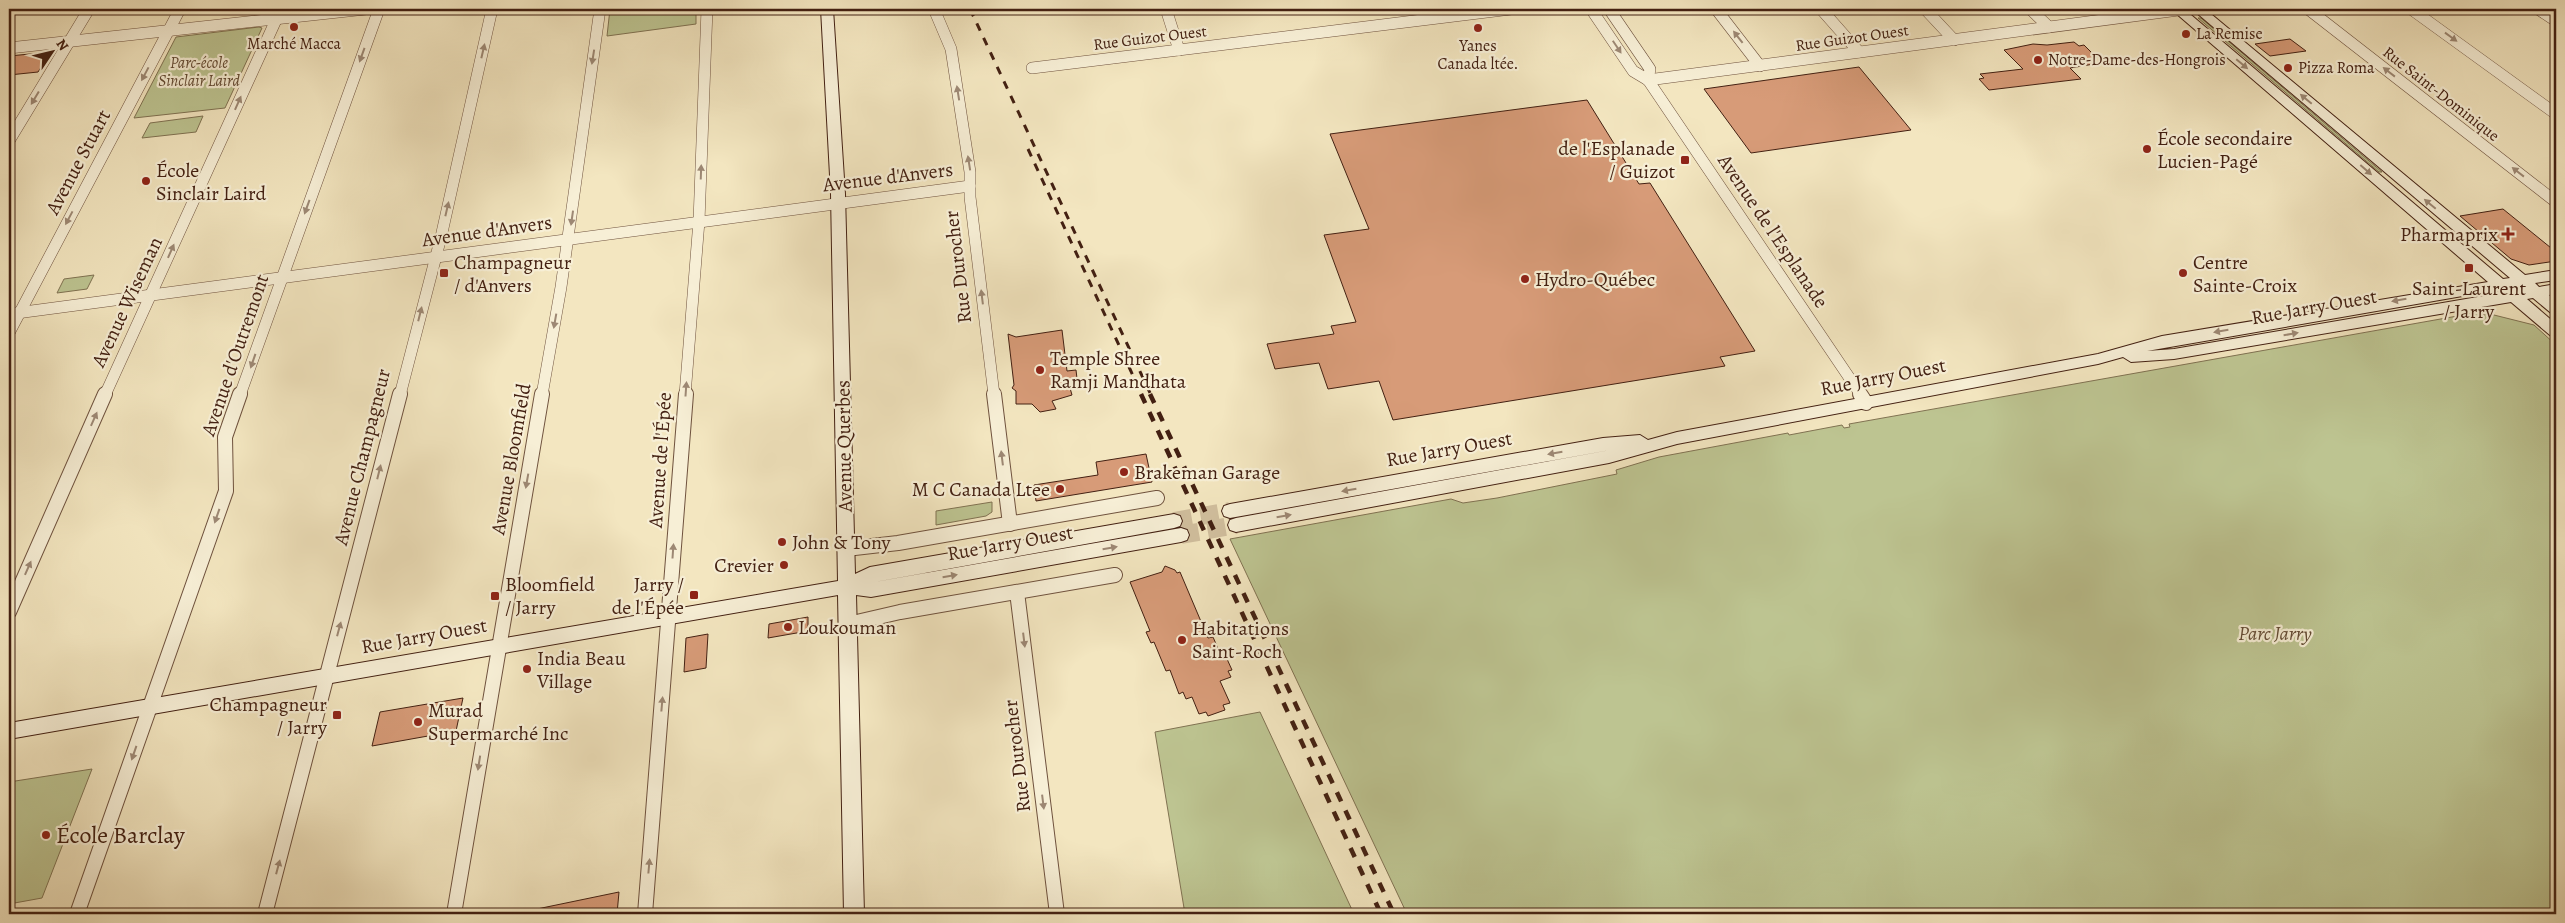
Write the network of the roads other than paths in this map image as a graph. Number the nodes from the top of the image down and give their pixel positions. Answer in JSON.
{"nodes":[{"id":1,"x":89,"y":9,"type":"edge"},
{"id":2,"x":180,"y":9,"type":"edge"},
{"id":3,"x":281,"y":9,"type":"edge"},
{"id":4,"x":366,"y":9,"type":"edge"},
{"id":5,"x":379,"y":9,"type":"edge"},
{"id":6,"x":492,"y":9,"type":"edge"},
{"id":7,"x":600,"y":9,"type":"edge"},
{"id":8,"x":707,"y":9,"type":"edge"},
{"id":9,"x":827,"y":9,"type":"edge"},
{"id":10,"x":934,"y":9,"type":"edge"},
{"id":11,"x":1166,"y":9,"type":"edge"},
{"id":12,"x":1511,"y":9,"type":"edge"},
{"id":13,"x":1591,"y":9,"type":"edge"},
{"id":14,"x":1609,"y":9,"type":"edge"},
{"id":15,"x":1716,"y":9,"type":"edge"},
{"id":16,"x":1821,"y":9,"type":"edge"},
{"id":17,"x":1925,"y":9,"type":"edge"},
{"id":18,"x":2030,"y":9,"type":"edge"},
{"id":19,"x":2181,"y":9,"type":"edge"},
{"id":20,"x":2198,"y":9,"type":"edge"},
{"id":21,"x":2308,"y":9,"type":"edge"},
{"id":22,"x":2411,"y":9,"type":"edge"},
{"id":23,"x":2538,"y":9,"type":"edge"},
{"id":24,"x":276,"y":19,"type":"junction"},
{"id":25,"x":2556,"y":21,"type":"edge"},
{"id":26,"x":2049,"y":27,"type":"junction"},
{"id":27,"x":168,"y":31,"type":"junction"},
{"id":28,"x":1954,"y":40,"type":"junction"},
{"id":29,"x":69,"y":42,"type":"junction"},
{"id":30,"x":9,"y":48,"type":"edge"},
{"id":31,"x":1179,"y":50,"type":"junction"},
{"id":32,"x":1859,"y":52,"type":"junction"},
{"id":33,"x":1760,"y":66,"type":"junction"},
{"id":34,"x":1032,"y":68,"type":"dead end"},
{"id":35,"x":1648,"y":80,"type":"junction"},
{"id":36,"x":2556,"y":114,"type":"edge"},
{"id":37,"x":9,"y":141,"type":"edge"},
{"id":38,"x":970,"y":186,"type":"junction"},
{"id":39,"x":2556,"y":202,"type":"edge"},
{"id":40,"x":838,"y":203,"type":"junction"},
{"id":41,"x":699,"y":221,"type":"junction"},
{"id":42,"x":568,"y":238,"type":"junction"},
{"id":43,"x":436,"y":257,"type":"junction"},
{"id":44,"x":2556,"y":275,"type":"edge"},
{"id":45,"x":282,"y":278,"type":"junction"},
{"id":46,"x":2521,"y":280,"type":"junction"},
{"id":47,"x":2499,"y":283,"type":"junction"},
{"id":48,"x":2556,"y":289,"type":"edge"},
{"id":49,"x":2536,"y":292,"type":"junction"},
{"id":50,"x":150,"y":295,"type":"junction"},
{"id":51,"x":2514,"y":296,"type":"junction"},
{"id":52,"x":2556,"y":310,"type":"edge"},
{"id":53,"x":14,"y":313,"type":"edge"},
{"id":54,"x":2556,"y":332,"type":"edge"},
{"id":55,"x":9,"y":334,"type":"edge"},
{"id":56,"x":2098,"y":359,"type":"junction"},
{"id":57,"x":1866,"y":403,"type":"junction"},
{"id":58,"x":1157,"y":498,"type":"dead end"},
{"id":59,"x":1233,"y":518,"type":"tunnel mouth"},
{"id":60,"x":1010,"y":524,"type":"junction"},
{"id":61,"x":1178,"y":528,"type":"tunnel mouth"},
{"id":62,"x":846,"y":549,"type":"junction"},
{"id":63,"x":1115,"y":575,"type":"dead end"},
{"id":64,"x":847,"y":586,"type":"junction"},
{"id":65,"x":1017,"y":592,"type":"junction"},
{"id":66,"x":9,"y":612,"type":"edge"},
{"id":67,"x":668,"y":618,"type":"junction"},
{"id":68,"x":848,"y":624,"type":"junction"},
{"id":69,"x":498,"y":646,"type":"junction"},
{"id":70,"x":326,"y":676,"type":"junction"},
{"id":71,"x":150,"y":706,"type":"junction"},
{"id":72,"x":9,"y":731,"type":"edge"},
{"id":73,"x":77,"y":914,"type":"edge"},
{"id":74,"x":265,"y":914,"type":"edge"},
{"id":75,"x":454,"y":914,"type":"edge"},
{"id":76,"x":645,"y":914,"type":"edge"},
{"id":77,"x":854,"y":914,"type":"edge"},
{"id":78,"x":1057,"y":914,"type":"edge"}],
"edges":[{"from":1,"to":29,"type":"street"},
{"from":2,"to":27,"type":"street","name":"Avenue Stuart"},
{"from":3,"to":24,"type":"street","name":"Avenue Wiseman"},
{"from":4,"to":24,"type":"street"},
{"from":5,"to":45,"type":"street","name":"Avenue d'Outremont","one_way":true},
{"from":43,"to":6,"type":"street","name":"Avenue Champagneur","one_way":true},
{"from":7,"to":42,"type":"street","name":"Avenue Bloomfield","one_way":true},
{"from":41,"to":8,"type":"street","name":"Avenue de l'Épée","one_way":true},
{"from":9,"to":40,"type":"street","name":"Avenue Querbes"},
{"from":38,"to":10,"type":"street","name":"Rue Durocher","one_way":true},
{"from":11,"to":31,"type":"street"},
{"from":12,"to":31,"type":"street","name":"Rue Guizot Ouest"},
{"from":13,"to":35,"type":"street","name":"Avenue de l'Esplanade","one_way":true},
{"from":14,"to":35,"type":"street","name":"Avenue de l'Esplanade"},
{"from":33,"to":15,"type":"street","one_way":true},
{"from":16,"to":32,"type":"street"},
{"from":17,"to":28,"type":"street"},
{"from":18,"to":26,"type":"street"},
{"from":19,"to":26,"type":"street","name":"Rue Guizot Ouest"},
{"from":19,"to":47,"type":"main road","one_way":true},
{"from":46,"to":20,"type":"main road","one_way":true},
{"from":39,"to":21,"type":"street","name":"Rue Saint-Dominique","one_way":true},
{"from":22,"to":36,"type":"street","one_way":true},
{"from":23,"to":25,"type":"street"},
{"from":24,"to":27,"type":"street"},
{"from":50,"to":24,"type":"street","name":"Avenue Wiseman","one_way":true},
{"from":26,"to":28,"type":"street","name":"Rue Guizot Ouest"},
{"from":27,"to":29,"type":"street"},
{"from":27,"to":53,"type":"street","name":"Avenue Stuart","one_way":true},
{"from":28,"to":32,"type":"street","name":"Rue Guizot Ouest"},
{"from":29,"to":30,"type":"street"},
{"from":29,"to":37,"type":"street","one_way":true},
{"from":31,"to":34,"type":"street","name":"Rue Guizot Ouest"},
{"from":32,"to":33,"type":"street","name":"Rue Guizot Ouest"},
{"from":33,"to":35,"type":"street","name":"Rue Guizot Ouest"},
{"from":35,"to":57,"type":"street","name":"Avenue de l'Esplanade"},
{"from":38,"to":40,"type":"street","name":"Avenue d'Anvers"},
{"from":60,"to":38,"type":"street","name":"Rue Durocher","one_way":true},
{"from":40,"to":41,"type":"street","name":"Avenue d'Anvers"},
{"from":40,"to":62,"type":"main road","name":"Avenue Querbes"},
{"from":41,"to":42,"type":"street","name":"Avenue d'Anvers"},
{"from":67,"to":41,"type":"street","name":"Avenue de l'Épée","one_way":true},
{"from":42,"to":43,"type":"street","name":"Avenue d'Anvers"},
{"from":42,"to":69,"type":"street","name":"Avenue Bloomfield","one_way":true},
{"from":43,"to":45,"type":"street","name":"Avenue d'Anvers"},
{"from":70,"to":43,"type":"street","name":"Avenue Champagneur","one_way":true},
{"from":44,"to":46,"type":"main road","name":"Rue Jarry Ouest"},
{"from":45,"to":50,"type":"street","name":"Avenue d'Anvers"},
{"from":45,"to":71,"type":"street","name":"Avenue d'Outremont","one_way":true},
{"from":46,"to":47,"type":"main road","name":"Rue Jarry Ouest"},
{"from":46,"to":49,"type":"main road"},
{"from":47,"to":51,"type":"main road"},
{"from":47,"to":56,"type":"main road","name":"Rue Jarry Ouest","one_way":true},
{"from":48,"to":49,"type":"main road","name":"Rue Jarry Ouest"},
{"from":49,"to":51,"type":"main road","name":"Rue Jarry Ouest"},
{"from":49,"to":52,"type":"main road"},
{"from":50,"to":53,"type":"street","name":"Avenue d'Anvers"},
{"from":66,"to":50,"type":"street","name":"Avenue Wiseman","one_way":true},
{"from":51,"to":54,"type":"main road"},
{"from":56,"to":51,"type":"main road","name":"Rue Jarry Ouest","one_way":true},
{"from":53,"to":55,"type":"street","name":"Avenue Stuart"},
{"from":56,"to":57,"type":"main road","name":"Rue Jarry Ouest"},
{"from":57,"to":59,"type":"main road","name":"Rue Jarry Ouest"},
{"from":58,"to":60,"type":"street","name":"Rue Jarry Ouest"},
{"from":60,"to":62,"type":"street","name":"Rue Jarry Ouest"},
{"from":61,"to":64,"type":"main road","name":"Rue Jarry Ouest"},
{"from":62,"to":64,"type":"main road","name":"Avenue Querbes"},
{"from":63,"to":65,"type":"street"},
{"from":64,"to":67,"type":"main road","name":"Rue Jarry Ouest"},
{"from":64,"to":68,"type":"main road","name":"Avenue Querbes"},
{"from":65,"to":68,"type":"street"},
{"from":65,"to":78,"type":"street","name":"Rue Durocher","one_way":true},
{"from":67,"to":69,"type":"main road","name":"Rue Jarry Ouest"},
{"from":76,"to":67,"type":"street","name":"Avenue de l'Épée","one_way":true},
{"from":68,"to":77,"type":"main road","name":"Avenue Querbes"},
{"from":69,"to":70,"type":"main road","name":"Rue Jarry Ouest"},
{"from":69,"to":75,"type":"street","name":"Avenue Bloomfield","one_way":true},
{"from":70,"to":71,"type":"main road","name":"Rue Jarry Ouest"},
{"from":74,"to":70,"type":"street","name":"Avenue Champagneur","one_way":true},
{"from":71,"to":72,"type":"main road","name":"Rue Jarry Ouest"},
{"from":71,"to":73,"type":"street","name":"Avenue d'Outremont","one_way":true}]}
